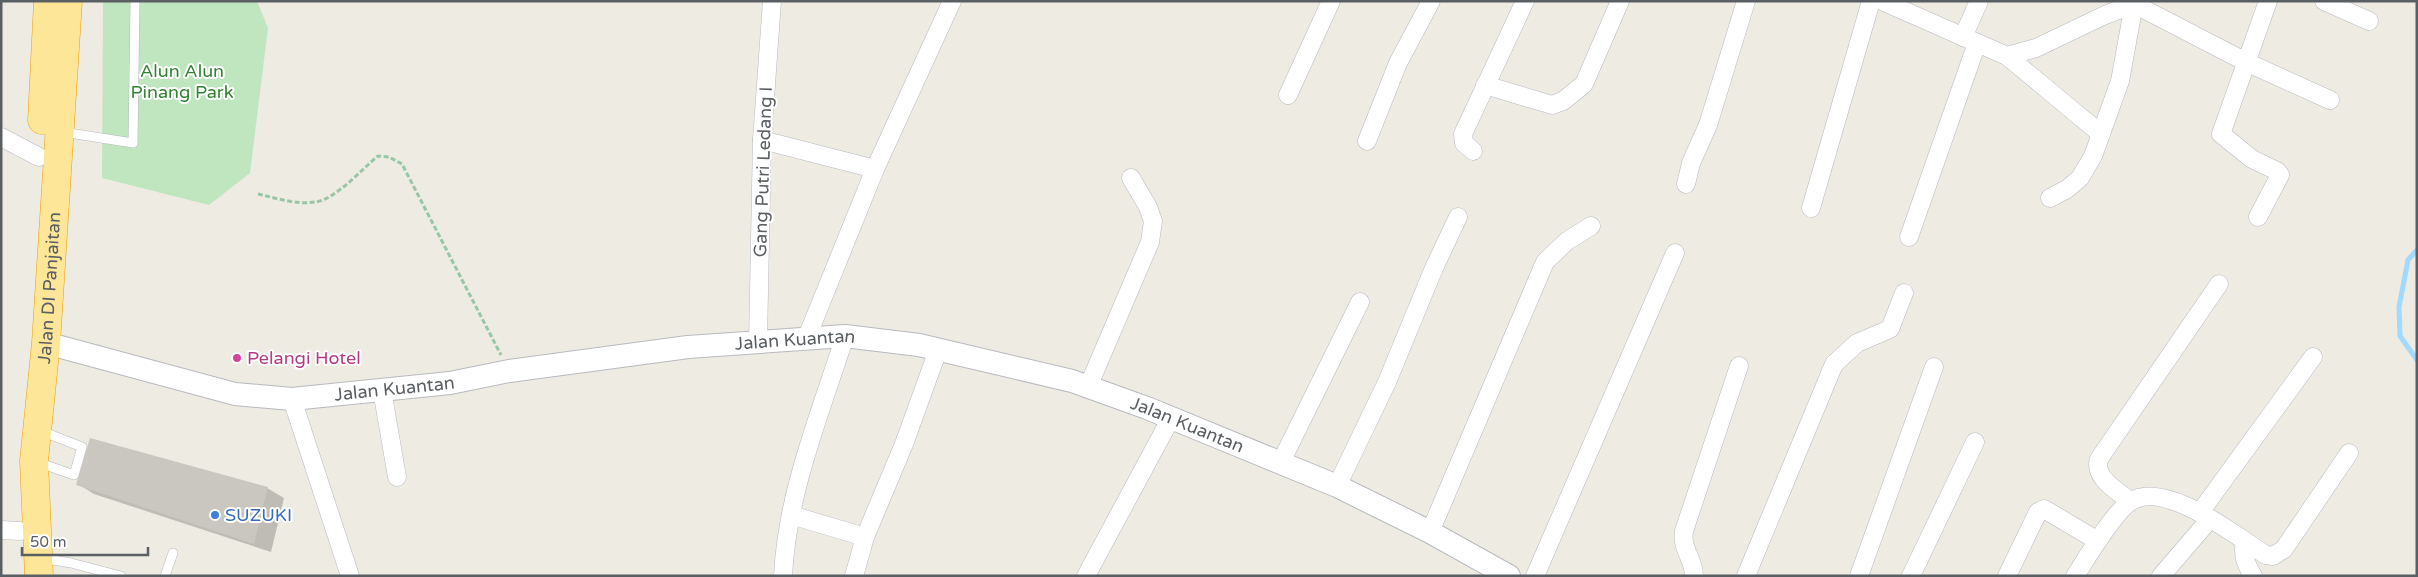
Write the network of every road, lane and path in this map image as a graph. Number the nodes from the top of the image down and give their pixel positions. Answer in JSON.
{"nodes":[{"id":1,"x":48,"y":1,"type":"edge"},
{"id":2,"x":68,"y":1,"type":"edge"},
{"id":3,"x":135,"y":1,"type":"edge"},
{"id":4,"x":772,"y":1,"type":"edge"},
{"id":5,"x":952,"y":1,"type":"edge"},
{"id":6,"x":1331,"y":1,"type":"edge"},
{"id":7,"x":1431,"y":1,"type":"edge"},
{"id":8,"x":1524,"y":1,"type":"edge"},
{"id":9,"x":1620,"y":1,"type":"edge"},
{"id":10,"x":1746,"y":1,"type":"edge"},
{"id":11,"x":1870,"y":1,"type":"edge"},
{"id":12,"x":1882,"y":1,"type":"edge"},
{"id":13,"x":1979,"y":1,"type":"edge"},
{"id":14,"x":2268,"y":1,"type":"edge"},
{"id":15,"x":2324,"y":1,"type":"edge"},
{"id":16,"x":2135,"y":3,"type":"edge"},
{"id":17,"x":2369,"y":21,"type":"dead end"},
{"id":18,"x":1970,"y":40,"type":"junction"},
{"id":19,"x":2007,"y":56,"type":"junction"},
{"id":20,"x":2246,"y":62,"type":"junction"},
{"id":21,"x":1485,"y":85,"type":"junction"},
{"id":22,"x":1288,"y":95,"type":"dead end"},
{"id":23,"x":2330,"y":100,"type":"dead end"},
{"id":24,"x":60,"y":131,"type":"junction"},
{"id":25,"x":2101,"y":134,"type":"junction"},
{"id":26,"x":1,"y":137,"type":"edge"},
{"id":27,"x":762,"y":140,"type":"junction"},
{"id":28,"x":1367,"y":141,"type":"dead end"},
{"id":29,"x":1473,"y":151,"type":"dead end"},
{"id":30,"x":40,"y":157,"type":"junction"},
{"id":31,"x":875,"y":169,"type":"junction"},
{"id":32,"x":1131,"y":178,"type":"dead end"},
{"id":33,"x":1686,"y":184,"type":"dead end"},
{"id":34,"x":258,"y":194,"type":"dead end"},
{"id":35,"x":2050,"y":198,"type":"dead end"},
{"id":36,"x":1811,"y":208,"type":"dead end"},
{"id":37,"x":1458,"y":217,"type":"dead end"},
{"id":38,"x":2258,"y":217,"type":"dead end"},
{"id":39,"x":1591,"y":226,"type":"dead end"},
{"id":40,"x":1909,"y":237,"type":"dead end"},
{"id":41,"x":1675,"y":253,"type":"dead end"},
{"id":42,"x":2219,"y":284,"type":"dead end"},
{"id":43,"x":1904,"y":293,"type":"dead end"},
{"id":44,"x":1360,"y":302,"type":"dead end"},
{"id":45,"x":845,"y":336,"type":"junction"},
{"id":46,"x":807,"y":337,"type":"junction"},
{"id":47,"x":758,"y":342,"type":"junction"},
{"id":48,"x":46,"y":343,"type":"junction"},
{"id":49,"x":938,"y":350,"type":"junction"},
{"id":50,"x":2313,"y":357,"type":"dead end"},
{"id":51,"x":1739,"y":366,"type":"dead end"},
{"id":52,"x":1934,"y":367,"type":"dead end"},
{"id":53,"x":509,"y":371,"type":"junction"},
{"id":54,"x":1088,"y":387,"type":"junction"},
{"id":55,"x":382,"y":390,"type":"junction"},
{"id":56,"x":292,"y":399,"type":"junction"},
{"id":57,"x":1171,"y":418,"type":"junction"},
{"id":58,"x":38,"y":430,"type":"junction"},
{"id":59,"x":1975,"y":442,"type":"dead end"},
{"id":60,"x":2349,"y":453,"type":"dead end"},
{"id":61,"x":34,"y":461,"type":"junction"},
{"id":62,"x":1280,"y":464,"type":"junction"},
{"id":63,"x":397,"y":477,"type":"dead end"},
{"id":64,"x":1337,"y":486,"type":"junction"},
{"id":65,"x":2130,"y":501,"type":"junction"},
{"id":66,"x":791,"y":515,"type":"junction"},
{"id":67,"x":2205,"y":515,"type":"junction"},
{"id":68,"x":10,"y":531,"type":"edge"},
{"id":69,"x":1430,"y":532,"type":"junction"},
{"id":70,"x":865,"y":537,"type":"junction"},
{"id":71,"x":2098,"y":541,"type":"junction"},
{"id":72,"x":2244,"y":542,"type":"junction"},
{"id":73,"x":173,"y":553,"type":"dead end"},
{"id":74,"x":33,"y":570,"type":"edge"},
{"id":75,"x":121,"y":576,"type":"edge"},
{"id":76,"x":165,"y":576,"type":"edge"},
{"id":77,"x":350,"y":576,"type":"edge"},
{"id":78,"x":783,"y":576,"type":"edge"},
{"id":79,"x":854,"y":576,"type":"edge"},
{"id":80,"x":1086,"y":576,"type":"edge"},
{"id":81,"x":1510,"y":576,"type":"edge"},
{"id":82,"x":1535,"y":576,"type":"edge"},
{"id":83,"x":1694,"y":576,"type":"edge"},
{"id":84,"x":1746,"y":576,"type":"edge"},
{"id":85,"x":1859,"y":576,"type":"edge"},
{"id":86,"x":1911,"y":576,"type":"edge"},
{"id":87,"x":2006,"y":576,"type":"edge"},
{"id":88,"x":2075,"y":576,"type":"edge"},
{"id":89,"x":2161,"y":576,"type":"edge"},
{"id":90,"x":2253,"y":576,"type":"edge"}],
"edges":[{"from":1,"to":30,"type":"highway","name":"Jalan DI Panjaitan"},
{"from":2,"to":24,"type":"highway","name":"Jalan DI Panjaitan"},
{"from":3,"to":24,"type":"lane"},
{"from":4,"to":27,"type":"street","name":"Gang Putri Ledang I"},
{"from":5,"to":31,"type":"street"},
{"from":6,"to":22,"type":"street"},
{"from":7,"to":28,"type":"street"},
{"from":8,"to":21,"type":"street"},
{"from":9,"to":21,"type":"street"},
{"from":10,"to":33,"type":"street"},
{"from":11,"to":36,"type":"street"},
{"from":12,"to":18,"type":"street"},
{"from":13,"to":18,"type":"street"},
{"from":14,"to":20,"type":"street"},
{"from":15,"to":17,"type":"street"},
{"from":16,"to":19,"type":"street"},
{"from":16,"to":20,"type":"street"},
{"from":16,"to":25,"type":"street"},
{"from":18,"to":19,"type":"street"},
{"from":18,"to":40,"type":"street"},
{"from":19,"to":25,"type":"street"},
{"from":20,"to":23,"type":"street"},
{"from":20,"to":38,"type":"street"},
{"from":21,"to":29,"type":"street"},
{"from":24,"to":48,"type":"highway","name":"Jalan DI Panjaitan"},
{"from":25,"to":35,"type":"street"},
{"from":26,"to":30,"type":"street"},
{"from":27,"to":31,"type":"street"},
{"from":27,"to":47,"type":"street","name":"Gang Putri Ledang I"},
{"from":30,"to":68,"type":"highway","name":"Jalan DI Panjaitan"},
{"from":31,"to":46,"type":"street"},
{"from":32,"to":54,"type":"street"},
{"from":34,"to":53,"type":"path"},
{"from":37,"to":64,"type":"street"},
{"from":39,"to":69,"type":"street"},
{"from":41,"to":82,"type":"street"},
{"from":42,"to":65,"type":"street"},
{"from":43,"to":84,"type":"street"},
{"from":44,"to":62,"type":"street"},
{"from":45,"to":46,"type":"street","name":"Jalan Kuantan"},
{"from":45,"to":49,"type":"street","name":"Jalan Kuantan"},
{"from":45,"to":66,"type":"street"},
{"from":46,"to":47,"type":"street","name":"Jalan Kuantan"},
{"from":47,"to":53,"type":"street","name":"Jalan Kuantan"},
{"from":48,"to":56,"type":"street","name":"Jalan Kuantan"},
{"from":48,"to":58,"type":"highway","name":"Jalan DI Panjaitan"},
{"from":49,"to":54,"type":"street","name":"Jalan Kuantan"},
{"from":49,"to":70,"type":"street"},
{"from":50,"to":67,"type":"street"},
{"from":51,"to":83,"type":"street"},
{"from":52,"to":85,"type":"street"},
{"from":53,"to":55,"type":"street","name":"Jalan Kuantan"},
{"from":54,"to":57,"type":"street","name":"Jalan Kuantan"},
{"from":55,"to":56,"type":"street","name":"Jalan Kuantan"},
{"from":55,"to":63,"type":"street"},
{"from":56,"to":77,"type":"street"},
{"from":57,"to":62,"type":"street","name":"Jalan Kuantan"},
{"from":57,"to":80,"type":"street"},
{"from":58,"to":61,"type":"highway","name":"Jalan DI Panjaitan"},
{"from":58,"to":61,"type":"lane"},
{"from":59,"to":86,"type":"street"},
{"from":60,"to":72,"type":"street"},
{"from":61,"to":74,"type":"highway","name":"Jalan DI Panjaitan"},
{"from":62,"to":64,"type":"street","name":"Jalan Kuantan"},
{"from":64,"to":69,"type":"street","name":"Jalan Kuantan"},
{"from":65,"to":67,"type":"street"},
{"from":65,"to":71,"type":"street"},
{"from":66,"to":70,"type":"street"},
{"from":66,"to":78,"type":"street"},
{"from":67,"to":72,"type":"street"},
{"from":67,"to":89,"type":"street"},
{"from":68,"to":74,"type":"highway","name":"Jalan DI Panjaitan"},
{"from":69,"to":81,"type":"street","name":"Jalan Kuantan"},
{"from":70,"to":79,"type":"street"},
{"from":71,"to":87,"type":"street"},
{"from":71,"to":88,"type":"street"},
{"from":72,"to":90,"type":"street"},
{"from":73,"to":76,"type":"lane"},
{"from":74,"to":75,"type":"lane"}]}
